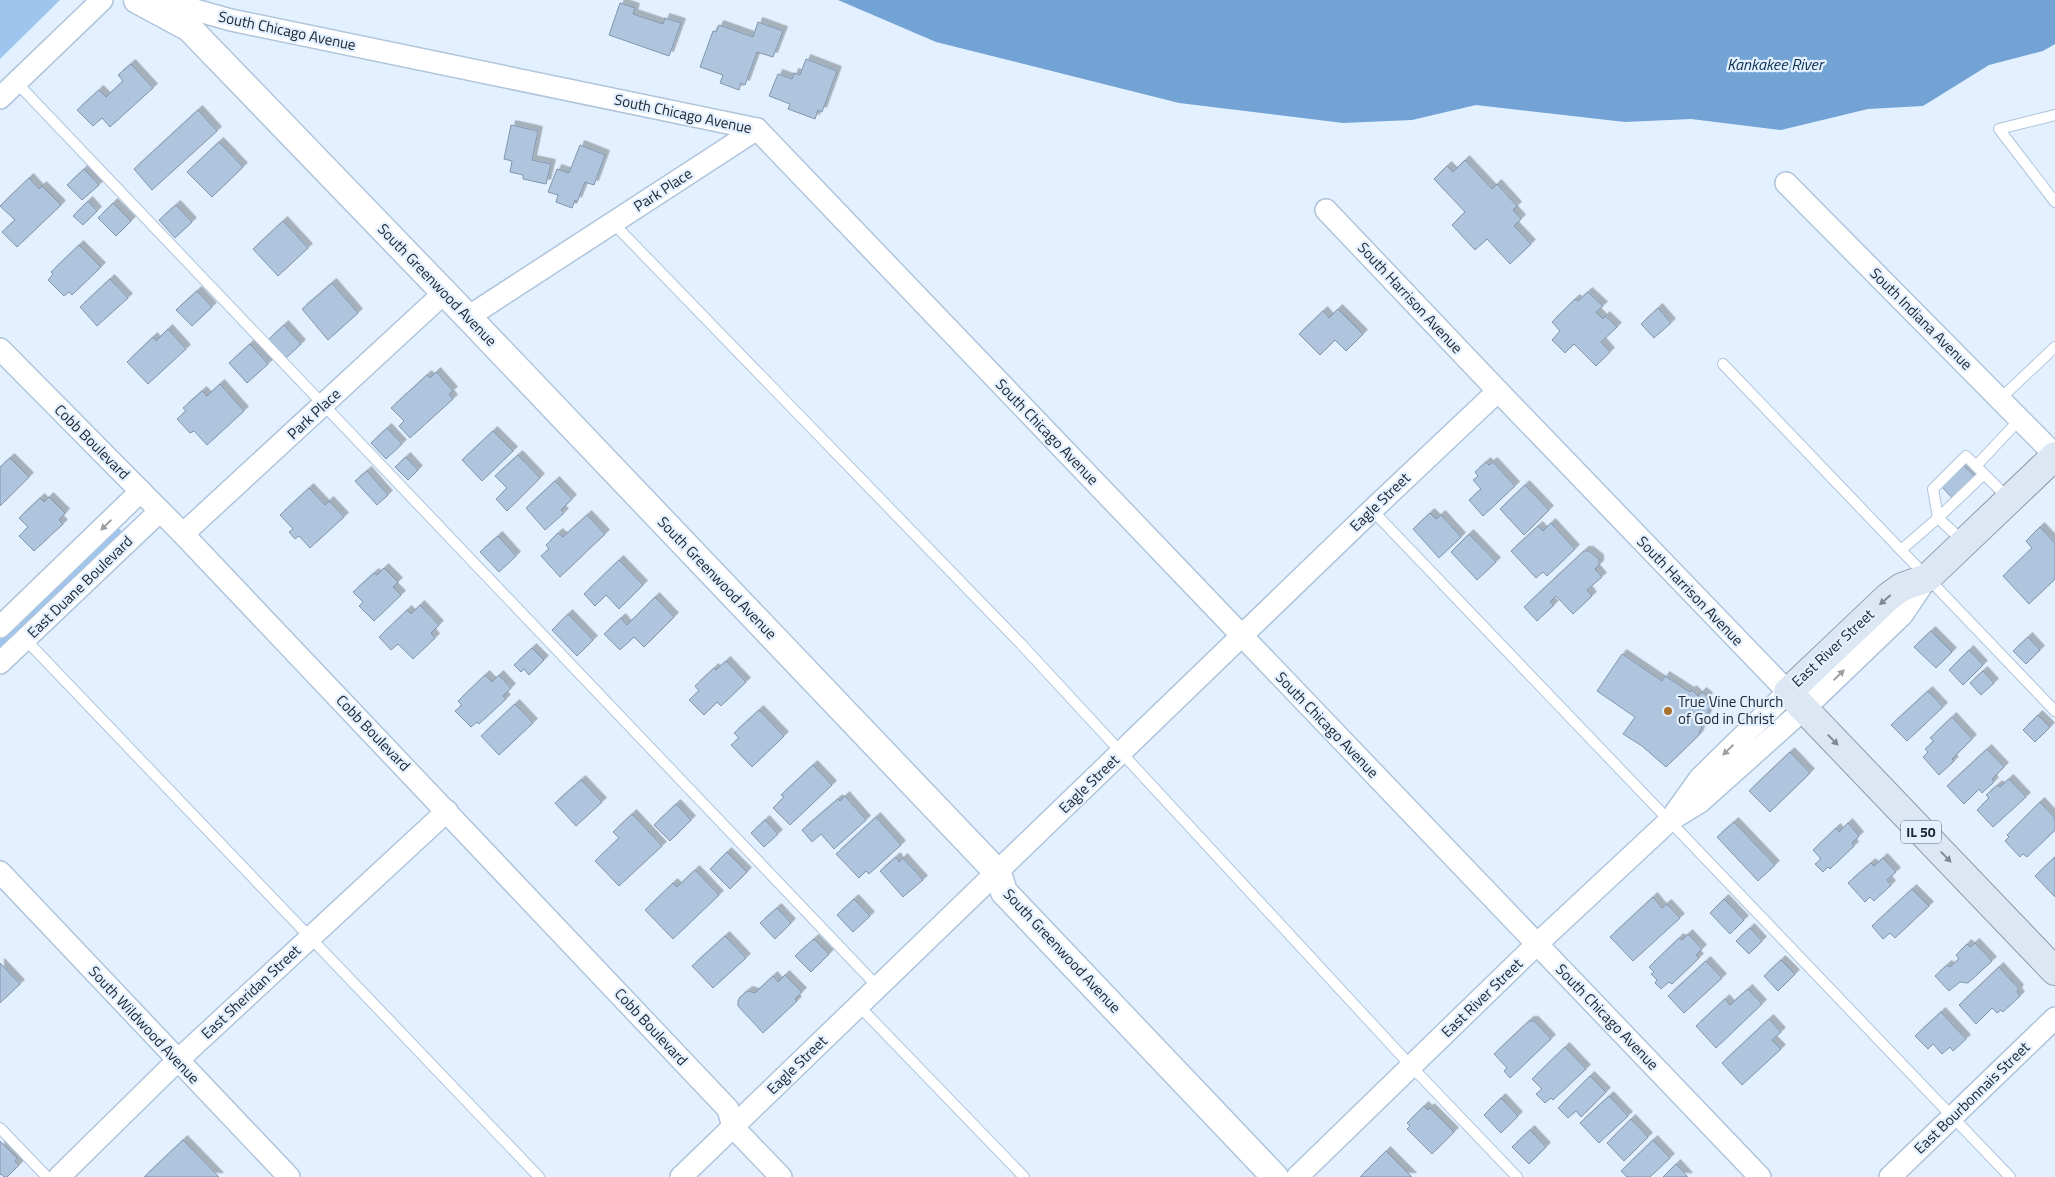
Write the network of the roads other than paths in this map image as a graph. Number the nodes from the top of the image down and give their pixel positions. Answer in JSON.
{"nodes":[{"id":1,"x":102,"y":0,"type":"edge"},
{"id":2,"x":137,"y":0,"type":"edge"},
{"id":3,"x":159,"y":0,"type":"edge"},
{"id":4,"x":16,"y":82,"type":"junction"},
{"id":5,"x":0,"y":98,"type":"edge"},
{"id":6,"x":2055,"y":115,"type":"edge"},
{"id":7,"x":757,"y":129,"type":"junction"},
{"id":8,"x":1786,"y":184,"type":"dead end"},
{"id":9,"x":2054,"y":199,"type":"edge"},
{"id":10,"x":1326,"y":210,"type":"dead end"},
{"id":11,"x":613,"y":222,"type":"junction"},
{"id":12,"x":444,"y":293,"type":"junction"},
{"id":13,"x":468,"y":317,"type":"junction"},
{"id":14,"x":2055,"y":347,"type":"edge"},
{"id":15,"x":0,"y":349,"type":"edge"},
{"id":16,"x":1723,"y":364,"type":"dead end"},
{"id":17,"x":1498,"y":392,"type":"junction"},
{"id":18,"x":2000,"y":399,"type":"junction"},
{"id":19,"x":323,"y":405,"type":"junction"},
{"id":20,"x":2020,"y":419,"type":"junction"},
{"id":21,"x":2055,"y":455,"type":"edge"},
{"id":22,"x":1976,"y":466,"type":"junction"},
{"id":23,"x":1984,"y":474,"type":"junction"},
{"id":24,"x":141,"y":491,"type":"junction"},
{"id":25,"x":2009,"y":499,"type":"junction"},
{"id":26,"x":160,"y":510,"type":"junction"},
{"id":27,"x":1372,"y":510,"type":"junction"},
{"id":28,"x":1938,"y":518,"type":"junction"},
{"id":29,"x":183,"y":534,"type":"junction"},
{"id":30,"x":1964,"y":542,"type":"junction"},
{"id":31,"x":1901,"y":550,"type":"junction"},
{"id":32,"x":1927,"y":578,"type":"junction"},
{"id":33,"x":2,"y":620,"type":"edge"},
{"id":34,"x":1242,"y":636,"type":"junction"},
{"id":35,"x":25,"y":639,"type":"junction"},
{"id":36,"x":0,"y":663,"type":"edge"},
{"id":37,"x":1796,"y":700,"type":"junction"},
{"id":38,"x":2055,"y":711,"type":"edge"},
{"id":39,"x":1121,"y":753,"type":"junction"},
{"id":40,"x":447,"y":811,"type":"junction"},
{"id":41,"x":1669,"y":821,"type":"junction"},
{"id":42,"x":0,"y":872,"type":"edge"},
{"id":43,"x":998,"y":873,"type":"junction"},
{"id":44,"x":310,"y":938,"type":"junction"},
{"id":45,"x":1537,"y":944,"type":"junction"},
{"id":46,"x":2055,"y":972,"type":"edge"},
{"id":47,"x":878,"y":987,"type":"junction"},
{"id":48,"x":859,"y":1006,"type":"junction"},
{"id":49,"x":2055,"y":1018,"type":"edge"},
{"id":50,"x":177,"y":1061,"type":"junction"},
{"id":51,"x":1411,"y":1066,"type":"junction"},
{"id":52,"x":1953,"y":1117,"type":"junction"},
{"id":53,"x":733,"y":1127,"type":"junction"},
{"id":54,"x":0,"y":1128,"type":"edge"},
{"id":55,"x":46,"y":1177,"type":"edge"},
{"id":56,"x":59,"y":1177,"type":"edge"},
{"id":57,"x":289,"y":1177,"type":"edge"},
{"id":58,"x":539,"y":1177,"type":"edge"},
{"id":59,"x":681,"y":1177,"type":"edge"},
{"id":60,"x":781,"y":1177,"type":"edge"},
{"id":61,"x":1024,"y":1177,"type":"edge"},
{"id":62,"x":1276,"y":1177,"type":"edge"},
{"id":63,"x":1297,"y":1177,"type":"edge"},
{"id":64,"x":1517,"y":1177,"type":"edge"},
{"id":65,"x":1760,"y":1177,"type":"edge"},
{"id":66,"x":1890,"y":1177,"type":"edge"},
{"id":67,"x":2010,"y":1177,"type":"edge"}],
"edges":[{"from":1,"to":4,"type":"street"},
{"from":2,"to":12,"type":"street","name":"South Greenwood Avenue"},
{"from":3,"to":7,"type":"street","name":"South Chicago Avenue"},
{"from":4,"to":5,"type":"street"},
{"from":4,"to":19,"type":"lane"},
{"from":6,"to":9,"type":"lane"},
{"from":7,"to":11,"type":"street","name":"Park Place"},
{"from":7,"to":34,"type":"street","name":"South Chicago Avenue"},
{"from":8,"to":18,"type":"street","name":"South Indiana Avenue"},
{"from":10,"to":17,"type":"street","name":"South Harrison Avenue"},
{"from":11,"to":13,"type":"street","name":"Park Place"},
{"from":11,"to":39,"type":"lane"},
{"from":12,"to":13,"type":"street","name":"South Greenwood Avenue"},
{"from":12,"to":19,"type":"street","name":"Park Place"},
{"from":13,"to":43,"type":"street","name":"South Greenwood Avenue"},
{"from":14,"to":18,"type":"lane"},
{"from":15,"to":24,"type":"street","name":"Cobb Boulevard"},
{"from":16,"to":31,"type":"lane"},
{"from":17,"to":27,"type":"street","name":"Eagle Street"},
{"from":17,"to":37,"type":"street","name":"South Harrison Avenue"},
{"from":18,"to":20,"type":"street","name":"South Indiana Avenue"},
{"from":19,"to":29,"type":"street","name":"Park Place"},
{"from":19,"to":47,"type":"lane"},
{"from":20,"to":21,"type":"street","name":"South Indiana Avenue"},
{"from":20,"to":22,"type":"lane"},
{"from":21,"to":25,"type":"main road","name":"East River Street"},
{"from":22,"to":23,"type":"lane"},
{"from":22,"to":28,"type":"lane"},
{"from":23,"to":25,"type":"lane"},
{"from":23,"to":28,"type":"lane"},
{"from":24,"to":26,"type":"street","name":"Cobb Boulevard"},
{"from":24,"to":33,"type":"street","name":"East Duane Boulevard","one_way":true},
{"from":25,"to":30,"type":"main road","name":"East River Street"},
{"from":26,"to":29,"type":"street","name":"Cobb Boulevard"},
{"from":26,"to":35,"type":"street","name":"East Duane Boulevard"},
{"from":27,"to":34,"type":"street","name":"Eagle Street"},
{"from":27,"to":41,"type":"lane"},
{"from":28,"to":30,"type":"lane"},
{"from":28,"to":31,"type":"lane"},
{"from":29,"to":40,"type":"street","name":"Cobb Boulevard"},
{"from":30,"to":32,"type":"main road","name":"East River Street"},
{"from":31,"to":32,"type":"lane"},
{"from":32,"to":37,"type":"main road","name":"East River Street"},
{"from":32,"to":38,"type":"lane"},
{"from":34,"to":39,"type":"street","name":"Eagle Street"},
{"from":34,"to":45,"type":"street","name":"South Chicago Avenue"},
{"from":35,"to":36,"type":"street","name":"East Duane Boulevard"},
{"from":35,"to":44,"type":"lane"},
{"from":37,"to":41,"type":"street","name":"East River Street"},
{"from":37,"to":46,"type":"main road","name":"South Harrison Avenue","number":"IL 50","one_way":true},
{"from":39,"to":43,"type":"street","name":"Eagle Street"},
{"from":39,"to":51,"type":"lane"},
{"from":40,"to":44,"type":"street","name":"East Sheridan Street"},
{"from":40,"to":53,"type":"street","name":"Cobb Boulevard"},
{"from":41,"to":45,"type":"street","name":"East River Street"},
{"from":41,"to":52,"type":"lane"},
{"from":42,"to":50,"type":"street","name":"South Wildwood Avenue"},
{"from":43,"to":47,"type":"street","name":"Eagle Street"},
{"from":43,"to":62,"type":"street","name":"South Greenwood Avenue"},
{"from":44,"to":50,"type":"street","name":"East Sheridan Street"},
{"from":44,"to":58,"type":"lane"},
{"from":45,"to":51,"type":"street","name":"East River Street"},
{"from":45,"to":65,"type":"street","name":"South Chicago Avenue"},
{"from":47,"to":48,"type":"street","name":"Eagle Street"},
{"from":48,"to":53,"type":"street","name":"Eagle Street"},
{"from":48,"to":61,"type":"lane"},
{"from":49,"to":52,"type":"street","name":"East Bourbonnais Street"},
{"from":50,"to":56,"type":"street","name":"East Sheridan Street"},
{"from":50,"to":57,"type":"street","name":"South Wildwood Avenue"},
{"from":51,"to":63,"type":"street","name":"East River Street"},
{"from":51,"to":64,"type":"lane"},
{"from":52,"to":66,"type":"street","name":"East Bourbonnais Street"},
{"from":52,"to":67,"type":"lane"},
{"from":53,"to":59,"type":"street","name":"Eagle Street"},
{"from":53,"to":60,"type":"street"},
{"from":54,"to":55,"type":"lane"}]}
